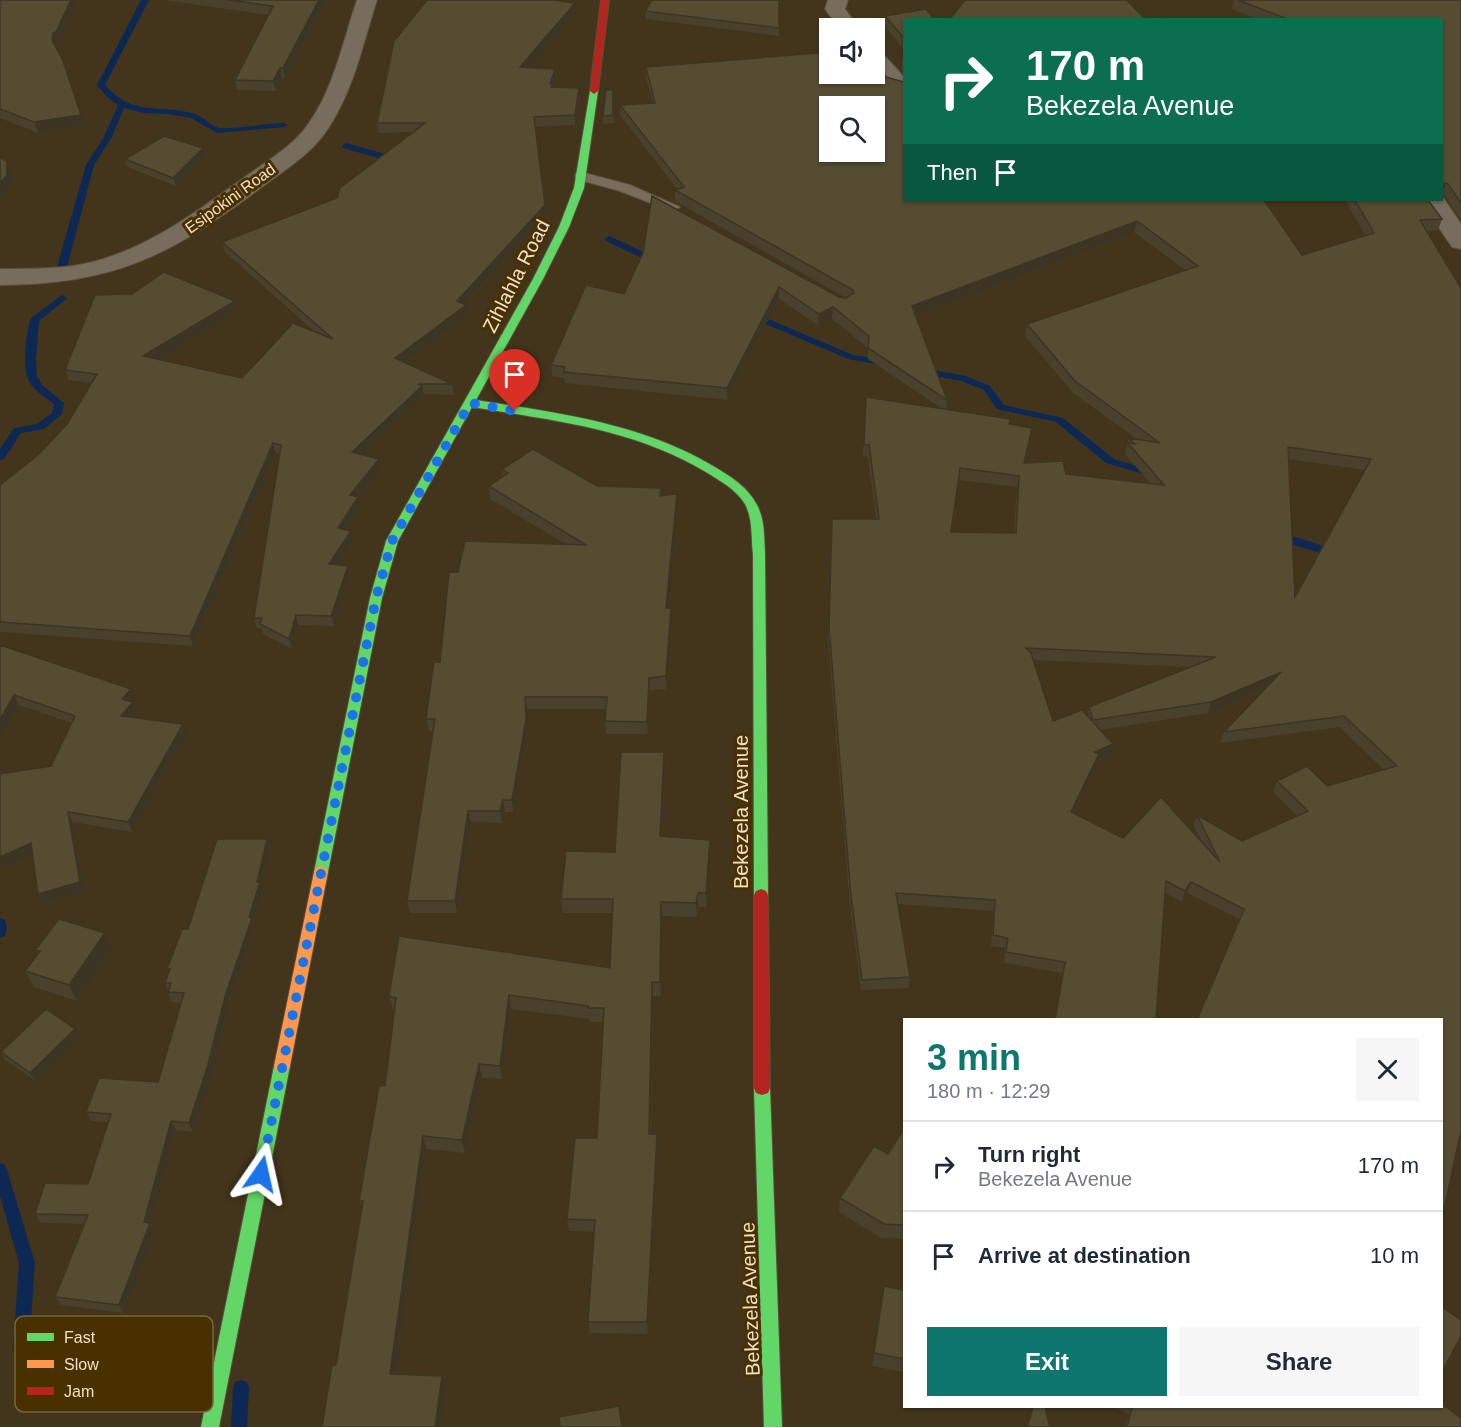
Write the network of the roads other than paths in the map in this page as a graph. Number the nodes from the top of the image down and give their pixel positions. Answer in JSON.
{"nodes":[{"id":1,"x":367,"y":0,"type":"edge"},
{"id":2,"x":605,"y":0,"type":"edge"},
{"id":3,"x":838,"y":0,"type":"edge"},
{"id":4,"x":842,"y":18,"type":"edge"},
{"id":5,"x":885,"y":70,"type":"edge"},
{"id":6,"x":903,"y":84,"type":"edge"},
{"id":7,"x":581,"y":176,"type":"junction"},
{"id":8,"x":1433,"y":201,"type":"edge"},
{"id":9,"x":682,"y":212,"type":"edge"},
{"id":10,"x":1461,"y":242,"type":"edge"},
{"id":11,"x":0,"y":277,"type":"edge"},
{"id":12,"x":470,"y":403,"type":"junction"},
{"id":13,"x":210,"y":1427,"type":"edge"},
{"id":14,"x":773,"y":1427,"type":"edge"}],
"edges":[{"from":1,"to":11,"type":"street","name":"Esipokini Road"},
{"from":2,"to":7,"type":"street","name":"Zihlahla Road"},
{"from":3,"to":4,"type":"street"},
{"from":5,"to":6,"type":"street"},
{"from":7,"to":9,"type":"lane"},
{"from":7,"to":12,"type":"street","name":"Zihlahla Road"},
{"from":8,"to":10,"type":"street"},
{"from":12,"to":13,"type":"street","name":"Zihlahla Road"},
{"from":12,"to":14,"type":"street","name":"Bekezela Avenue"}]}
